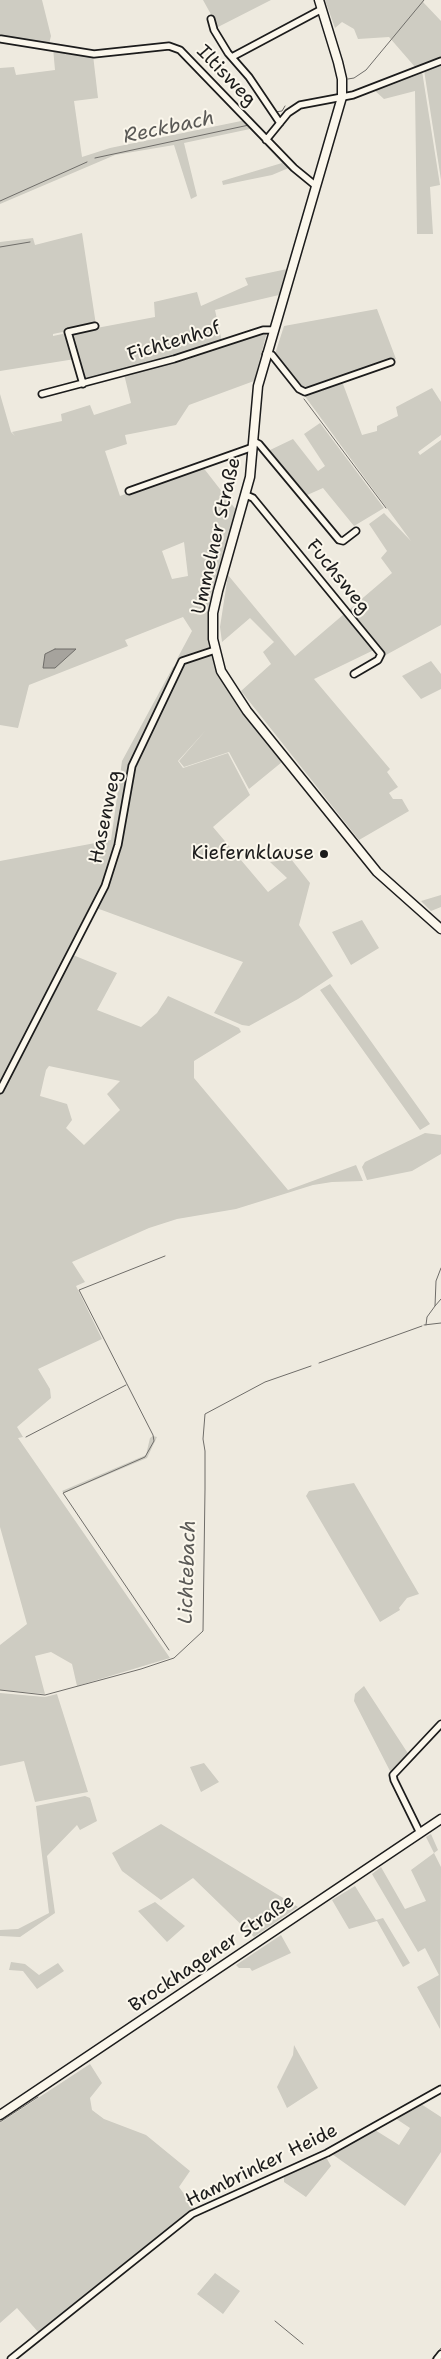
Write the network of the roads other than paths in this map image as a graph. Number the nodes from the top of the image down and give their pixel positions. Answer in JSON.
{"nodes":[{"id":1,"x":319,"y":0,"type":"edge"},
{"id":2,"x":322,"y":9,"type":"junction"},
{"id":3,"x":211,"y":19,"type":"dead end"},
{"id":4,"x":1,"y":39,"type":"dead end"},
{"id":5,"x":232,"y":57,"type":"junction"},
{"id":6,"x":441,"y":61,"type":"edge"},
{"id":7,"x":342,"y":97,"type":"junction"},
{"id":8,"x":280,"y":123,"type":"junction"},
{"id":9,"x":266,"y":140,"type":"junction"},
{"id":10,"x":316,"y":186,"type":"junction"},
{"id":11,"x":95,"y":326,"type":"dead end"},
{"id":12,"x":273,"y":330,"type":"junction"},
{"id":13,"x":266,"y":354,"type":"junction"},
{"id":14,"x":391,"y":362,"type":"dead end"},
{"id":15,"x":83,"y":384,"type":"junction"},
{"id":16,"x":42,"y":394,"type":"dead end"},
{"id":17,"x":253,"y":444,"type":"junction"},
{"id":18,"x":129,"y":491,"type":"dead end"},
{"id":19,"x":246,"y":495,"type":"junction"},
{"id":20,"x":356,"y":531,"type":"dead end"},
{"id":21,"x":215,"y":650,"type":"junction"},
{"id":22,"x":354,"y":674,"type":"dead end"},
{"id":23,"x":441,"y":929,"type":"edge"},
{"id":24,"x":0,"y":1090,"type":"edge"},
{"id":25,"x":441,"y":1724,"type":"edge"},
{"id":26,"x":441,"y":1819,"type":"edge"},
{"id":27,"x":420,"y":1833,"type":"junction"},
{"id":28,"x":441,"y":2090,"type":"edge"},
{"id":29,"x":0,"y":2115,"type":"edge"},
{"id":30,"x":441,"y":2354,"type":"edge"},
{"id":31,"x":11,"y":2359,"type":"edge"},
{"id":32,"x":437,"y":2359,"type":"edge"}],
"edges":[{"from":1,"to":2,"type":"main road","name":"Ummelner Straße"},
{"from":2,"to":5,"type":"street"},
{"from":2,"to":7,"type":"main road","name":"Ummelner Straße"},
{"from":3,"to":5,"type":"street"},
{"from":4,"to":9,"type":"street","name":"Iltisweg"},
{"from":5,"to":8,"type":"street"},
{"from":6,"to":7,"type":"street"},
{"from":7,"to":8,"type":"street"},
{"from":7,"to":10,"type":"main road","name":"Ummelner Straße"},
{"from":8,"to":9,"type":"street"},
{"from":9,"to":10,"type":"street","name":"Iltisweg"},
{"from":10,"to":12,"type":"main road","name":"Ummelner Straße"},
{"from":11,"to":15,"type":"street"},
{"from":12,"to":13,"type":"main road","name":"Ummelner Straße"},
{"from":12,"to":15,"type":"street","name":"Fichtenhof"},
{"from":13,"to":14,"type":"street"},
{"from":13,"to":17,"type":"main road","name":"Ummelner Straße"},
{"from":15,"to":16,"type":"street","name":"Fichtenhof"},
{"from":17,"to":18,"type":"street"},
{"from":17,"to":19,"type":"main road","name":"Ummelner Straße"},
{"from":17,"to":20,"type":"street"},
{"from":19,"to":21,"type":"main road","name":"Ummelner Straße"},
{"from":19,"to":22,"type":"street","name":"Fuchsweg"},
{"from":21,"to":23,"type":"main road","name":"Ummelner Straße"},
{"from":21,"to":24,"type":"street","name":"Hasenweg"},
{"from":25,"to":27,"type":"street"},
{"from":26,"to":27,"type":"main road","name":"Brockhagener Straße"},
{"from":27,"to":29,"type":"main road","name":"Brockhagener Straße"},
{"from":28,"to":31,"type":"street","name":"Hambrinker Heide"},
{"from":30,"to":32,"type":"street"}]}
